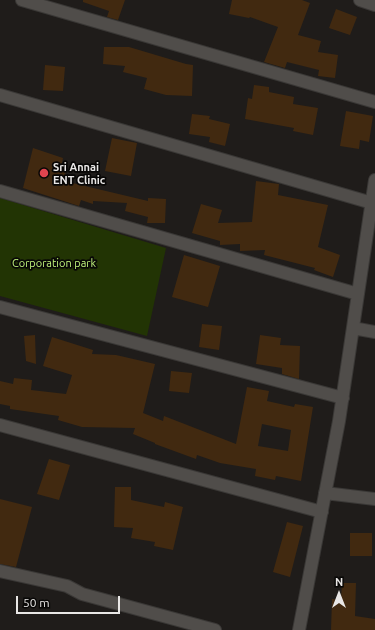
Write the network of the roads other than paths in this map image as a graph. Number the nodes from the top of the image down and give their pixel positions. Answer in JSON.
{"nodes":[{"id":1,"x":22,"y":0,"type":"edge"},
{"id":2,"x":360,"y":0,"type":"edge"},
{"id":3,"x":375,"y":5,"type":"edge"},
{"id":4,"x":0,"y":95,"type":"edge"},
{"id":5,"x":375,"y":102,"type":"edge"},
{"id":6,"x":374,"y":187,"type":"edge"},
{"id":7,"x":0,"y":191,"type":"edge"},
{"id":8,"x":372,"y":202,"type":"junction"},
{"id":9,"x":358,"y":294,"type":"junction"},
{"id":10,"x":0,"y":306,"type":"edge"},
{"id":11,"x":353,"y":328,"type":"junction"},
{"id":12,"x":375,"y":332,"type":"edge"},
{"id":13,"x":343,"y":398,"type":"junction"},
{"id":14,"x":0,"y":426,"type":"edge"},
{"id":15,"x":326,"y":493,"type":"junction"},
{"id":16,"x":375,"y":499,"type":"edge"},
{"id":17,"x":322,"y":512,"type":"junction"},
{"id":18,"x":0,"y":571,"type":"edge"},
{"id":19,"x":215,"y":630,"type":"edge"},
{"id":20,"x":299,"y":630,"type":"edge"}],
"edges":[{"from":1,"to":5,"type":"street"},
{"from":2,"to":3,"type":"street"},
{"from":4,"to":8,"type":"street"},
{"from":6,"to":8,"type":"street"},
{"from":7,"to":9,"type":"street"},
{"from":8,"to":9,"type":"street"},
{"from":9,"to":11,"type":"street"},
{"from":10,"to":13,"type":"street"},
{"from":11,"to":12,"type":"street"},
{"from":11,"to":13,"type":"street"},
{"from":13,"to":15,"type":"street"},
{"from":14,"to":17,"type":"street"},
{"from":15,"to":16,"type":"street"},
{"from":15,"to":17,"type":"street"},
{"from":17,"to":20,"type":"street"},
{"from":18,"to":19,"type":"street"}]}
